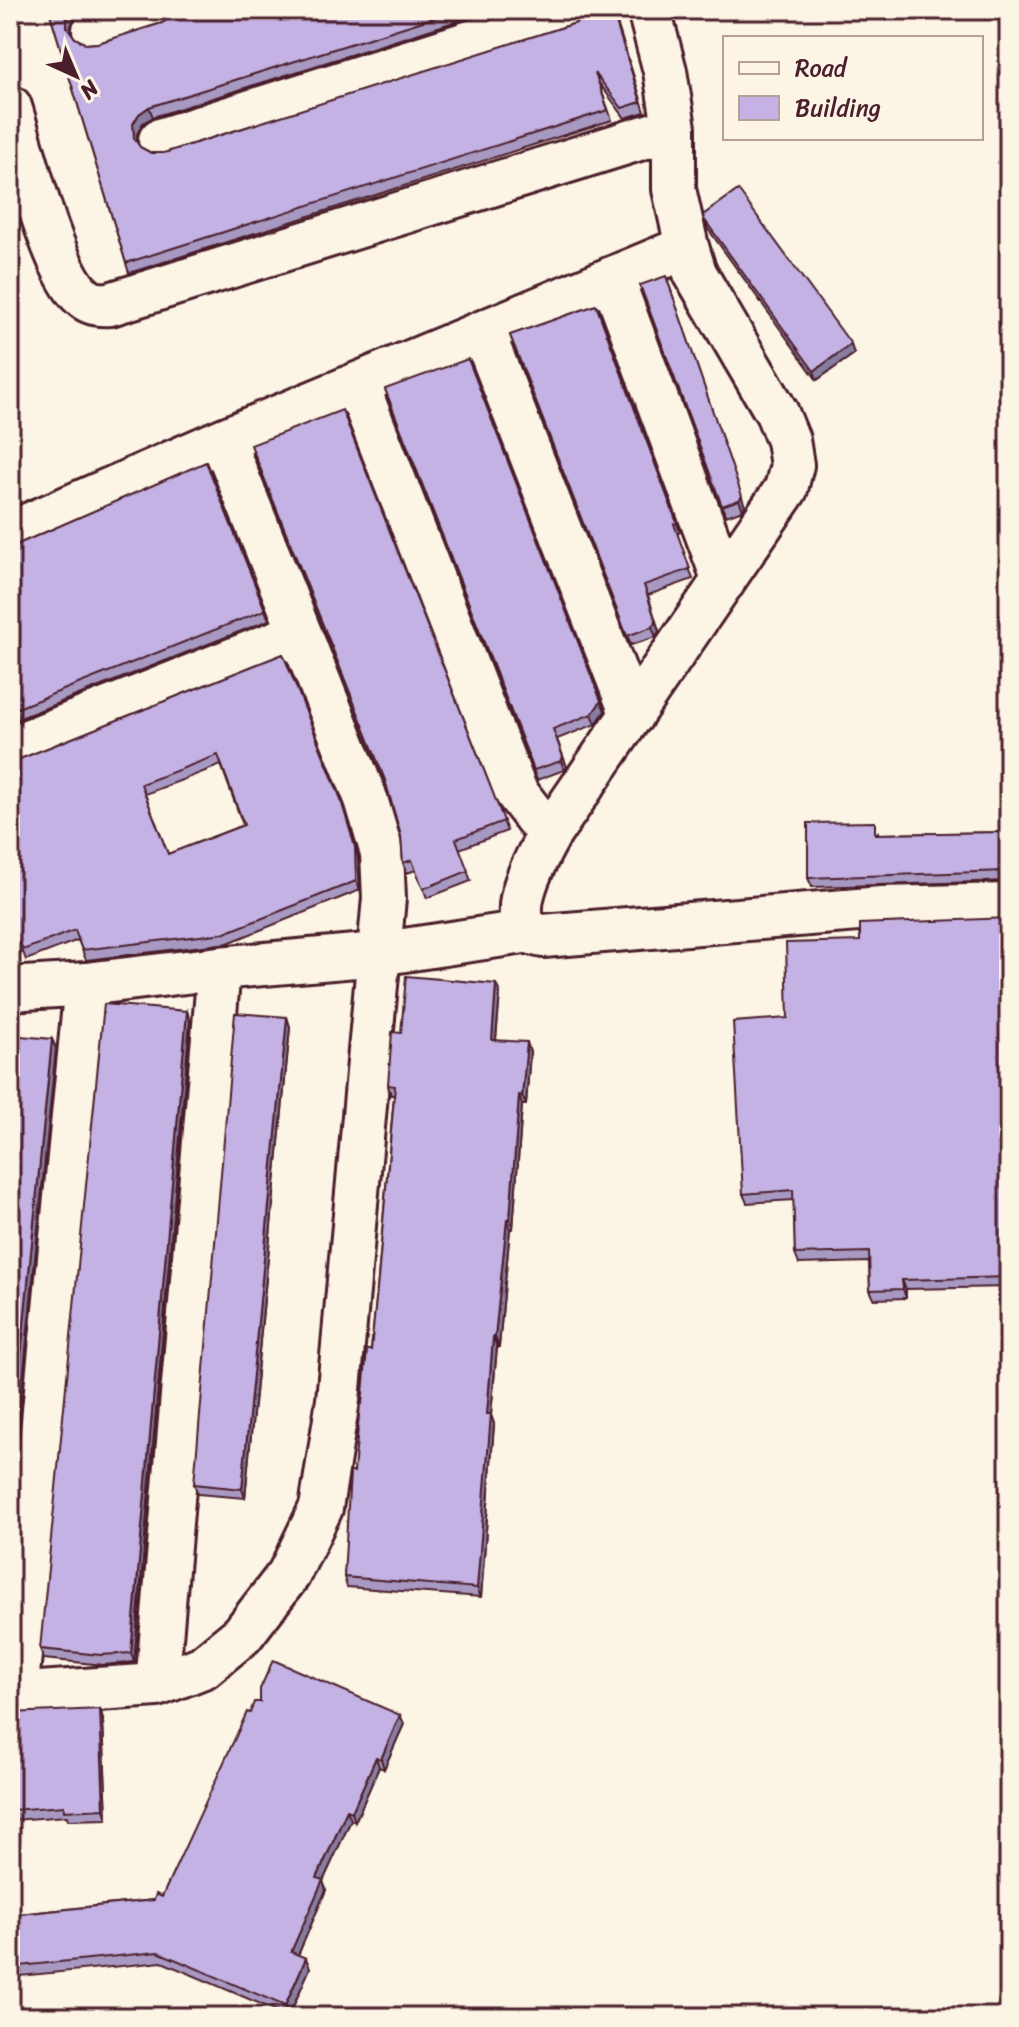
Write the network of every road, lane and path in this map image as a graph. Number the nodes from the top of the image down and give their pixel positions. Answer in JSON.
{"nodes":[{"id":1,"x":158,"y":10,"type":"edge"},
{"id":2,"x":572,"y":10,"type":"edge"},
{"id":3,"x":649,"y":10,"type":"edge"},
{"id":4,"x":94,"y":30,"type":"dead end"},
{"id":5,"x":10,"y":107,"type":"edge"},
{"id":6,"x":674,"y":128,"type":"junction"},
{"id":7,"x":160,"y":140,"type":"dead end"},
{"id":8,"x":687,"y":247,"type":"junction"},
{"id":9,"x":612,"y":278,"type":"junction"},
{"id":10,"x":483,"y":332,"type":"junction"},
{"id":11,"x":357,"y":384,"type":"junction"},
{"id":12,"x":223,"y":440,"type":"junction"},
{"id":13,"x":10,"y":533,"type":"edge"},
{"id":14,"x":724,"y":581,"type":"junction"},
{"id":15,"x":300,"y":633,"type":"junction"},
{"id":16,"x":632,"y":715,"type":"junction"},
{"id":17,"x":10,"y":748,"type":"edge"},
{"id":18,"x":549,"y":835,"type":"junction"},
{"id":19,"x":1009,"y":905,"type":"edge"},
{"id":20,"x":530,"y":931,"type":"junction"},
{"id":21,"x":378,"y":954,"type":"junction"},
{"id":22,"x":219,"y":968,"type":"junction"},
{"id":23,"x":86,"y":984,"type":"junction"},
{"id":24,"x":10,"y":989,"type":"edge"},
{"id":25,"x":157,"y":1685,"type":"junction"},
{"id":26,"x":13,"y":1695,"type":"edge"}],
"edges":[{"from":1,"to":4,"type":"street"},
{"from":2,"to":7,"type":"street"},
{"from":3,"to":6,"type":"street"},
{"from":5,"to":6,"type":"street"},
{"from":6,"to":8,"type":"street"},
{"from":8,"to":9,"type":"street"},
{"from":8,"to":14,"type":"street"},
{"from":9,"to":10,"type":"street"},
{"from":9,"to":14,"type":"street"},
{"from":10,"to":11,"type":"street"},
{"from":10,"to":16,"type":"street"},
{"from":11,"to":12,"type":"street"},
{"from":11,"to":18,"type":"street"},
{"from":12,"to":13,"type":"street"},
{"from":12,"to":15,"type":"street"},
{"from":14,"to":16,"type":"street"},
{"from":15,"to":17,"type":"street"},
{"from":15,"to":21,"type":"street"},
{"from":16,"to":18,"type":"street"},
{"from":18,"to":20,"type":"street"},
{"from":19,"to":20,"type":"street"},
{"from":20,"to":21,"type":"street"},
{"from":21,"to":22,"type":"street"},
{"from":21,"to":25,"type":"street"},
{"from":22,"to":23,"type":"street"},
{"from":22,"to":25,"type":"street"},
{"from":23,"to":24,"type":"street"},
{"from":23,"to":26,"type":"street"},
{"from":25,"to":26,"type":"street"}]}
